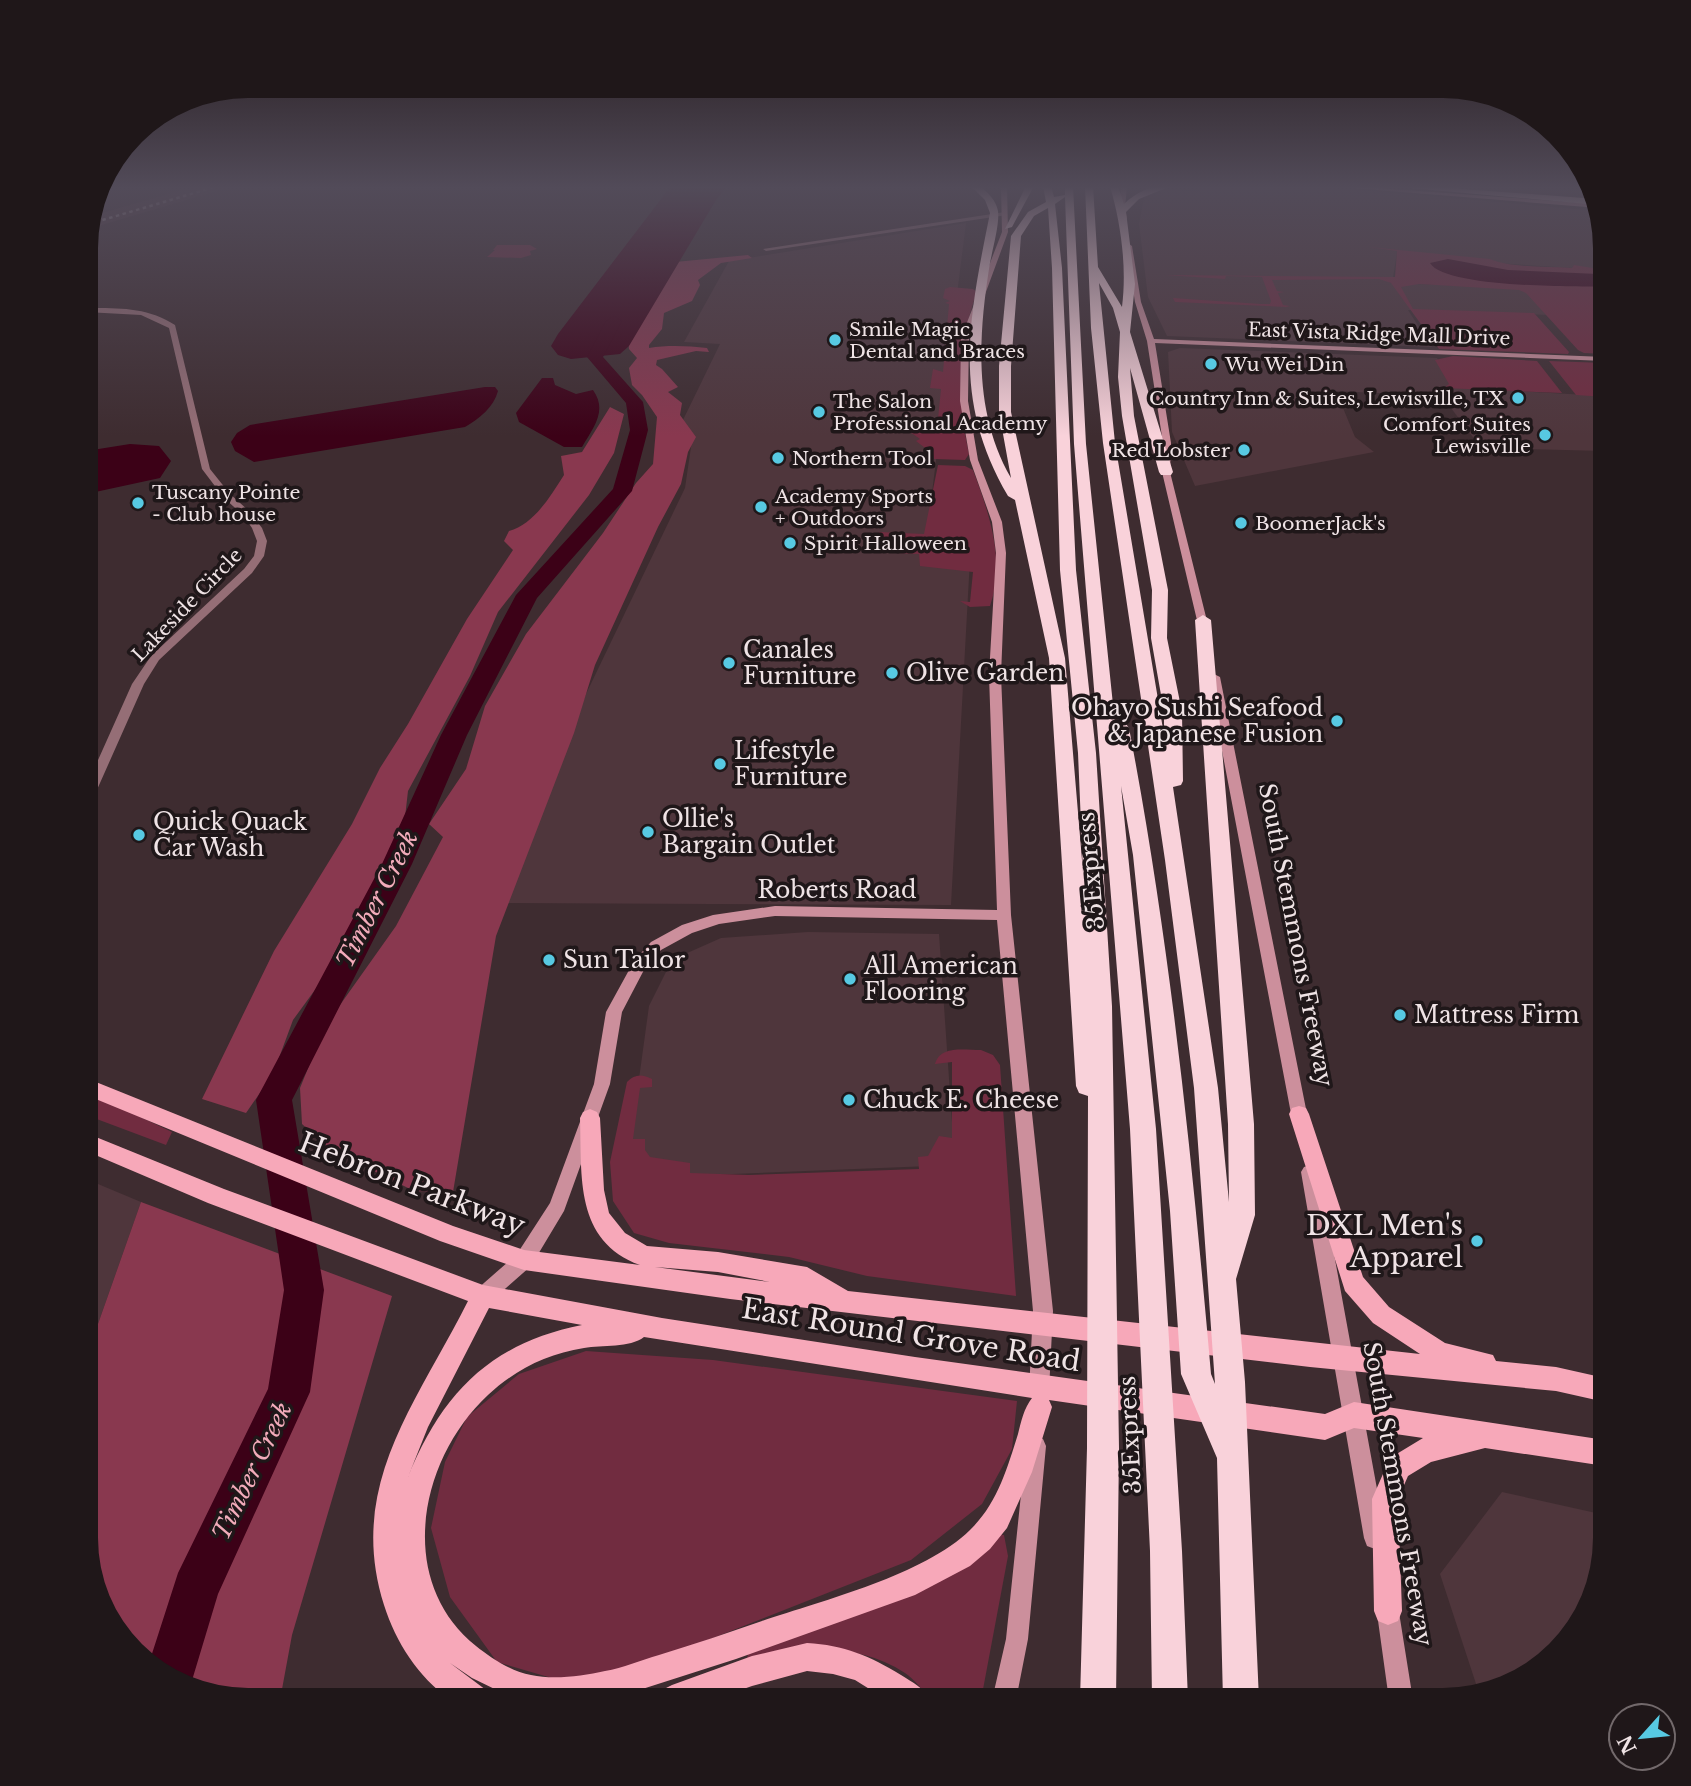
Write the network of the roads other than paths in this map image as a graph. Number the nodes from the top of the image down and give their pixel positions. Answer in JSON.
{"nodes":[{"id":1,"x":985,"y":269,"type":"edge"},
{"id":2,"x":991,"y":269,"type":"edge"},
{"id":3,"x":1014,"y":269,"type":"edge"},
{"id":4,"x":1058,"y":269,"type":"edge"},
{"id":5,"x":1073,"y":269,"type":"edge"},
{"id":6,"x":1093,"y":269,"type":"edge"},
{"id":7,"x":1095,"y":269,"type":"edge"},
{"id":8,"x":1128,"y":269,"type":"edge"},
{"id":9,"x":1132,"y":269,"type":"edge"},
{"id":10,"x":98,"y":310,"type":"edge"},
{"id":11,"x":1151,"y":341,"type":"junction"},
{"id":12,"x":1593,"y":359,"type":"edge"},
{"id":13,"x":1167,"y":472,"type":"junction"},
{"id":14,"x":1025,"y":512,"type":"junction"},
{"id":15,"x":1203,"y":620,"type":"junction"},
{"id":16,"x":1104,"y":681,"type":"junction"},
{"id":17,"x":98,"y":774,"type":"edge"},
{"id":18,"x":1175,"y":860,"type":"junction"},
{"id":19,"x":1004,"y":915,"type":"junction"},
{"id":20,"x":98,"y":1091,"type":"edge"},
{"id":21,"x":1299,"y":1114,"type":"junction"},
{"id":22,"x":590,"y":1118,"type":"junction"},
{"id":23,"x":98,"y":1147,"type":"edge"},
{"id":24,"x":524,"y":1260,"type":"junction"},
{"id":25,"x":1222,"y":1281,"type":"junction"},
{"id":26,"x":1103,"y":1287,"type":"junction"},
{"id":27,"x":730,"y":1288,"type":"joint"},
{"id":28,"x":483,"y":1296,"type":"junction"},
{"id":29,"x":844,"y":1301,"type":"junction"},
{"id":30,"x":662,"y":1329,"type":"junction"},
{"id":31,"x":1343,"y":1359,"type":"junction"},
{"id":32,"x":1556,"y":1379,"type":"junction"},
{"id":33,"x":1593,"y":1387,"type":"edge"},
{"id":34,"x":1039,"y":1407,"type":"junction"},
{"id":35,"x":1354,"y":1415,"type":"junction"},
{"id":36,"x":1488,"y":1435,"type":"junction"},
{"id":37,"x":1593,"y":1451,"type":"edge"},
{"id":38,"x":1232,"y":1459,"type":"junction"},
{"id":39,"x":1167,"y":1551,"type":"junction"},
{"id":40,"x":1388,"y":1611,"type":"junction"},
{"id":41,"x":460,"y":1688,"type":"edge"},
{"id":42,"x":526,"y":1688,"type":"edge"},
{"id":43,"x":584,"y":1688,"type":"edge"},
{"id":44,"x":705,"y":1688,"type":"edge"},
{"id":45,"x":895,"y":1688,"type":"edge"},
{"id":46,"x":1007,"y":1688,"type":"edge"},
{"id":47,"x":1098,"y":1688,"type":"edge"},
{"id":48,"x":1159,"y":1688,"type":"edge"},
{"id":49,"x":1170,"y":1688,"type":"edge"},
{"id":50,"x":1241,"y":1688,"type":"edge"},
{"id":51,"x":1399,"y":1688,"type":"edge"}],
"edges":[{"from":1,"to":14,"type":"highway"},
{"from":2,"to":19,"type":"main road"},
{"from":3,"to":14,"type":"highway"},
{"from":4,"to":26,"type":"highway"},
{"from":5,"to":16,"type":"highway","name":"35Express"},
{"from":6,"to":18,"type":"highway"},
{"from":7,"to":13,"type":"highway"},
{"from":8,"to":18,"type":"highway"},
{"from":9,"to":11,"type":"main road","name":"South Stemmons Freeway"},
{"from":10,"to":17,"type":"street","name":"Lakeside Circle"},
{"from":11,"to":12,"type":"main road","name":"East Vista Ridge Mall Drive"},
{"from":11,"to":13,"type":"main road","name":"South Stemmons Freeway"},
{"from":13,"to":15,"type":"main road","name":"South Stemmons Freeway"},
{"from":14,"to":26,"type":"highway"},
{"from":15,"to":21,"type":"main road","name":"South Stemmons Freeway"},
{"from":15,"to":25,"type":"highway"},
{"from":16,"to":38,"type":"highway"},
{"from":16,"to":39,"type":"highway","name":"35Express"},
{"from":18,"to":25,"type":"highway"},
{"from":19,"to":22,"type":"main road","name":"Roberts Road"},
{"from":19,"to":34,"type":"main road"},
{"from":20,"to":24,"type":"main road","name":"Hebron Parkway"},
{"from":21,"to":31,"type":"main road","name":"South Stemmons Freeway"},
{"from":21,"to":32,"type":"main road"},
{"from":22,"to":24,"type":"main road","name":"Roberts Road"},
{"from":22,"to":29,"type":"main road"},
{"from":23,"to":28,"type":"main road"},
{"from":24,"to":27,"type":"main road","name":"Hebron Parkway"},
{"from":24,"to":28,"type":"main road","name":"Roberts Road"},
{"from":25,"to":38,"type":"highway"},
{"from":26,"to":47,"type":"highway"},
{"from":27,"to":29,"type":"main road","name":"East Round Grove Road"},
{"from":28,"to":30,"type":"main road"},
{"from":28,"to":41,"type":"main road"},
{"from":29,"to":31,"type":"main road","name":"East Round Grove Road"},
{"from":30,"to":35,"type":"main road","name":"East Round Grove Road"},
{"from":30,"to":42,"type":"main road"},
{"from":31,"to":32,"type":"main road","name":"East Round Grove Road"},
{"from":31,"to":35,"type":"main road","name":"South Stemmons Freeway"},
{"from":32,"to":33,"type":"main road","name":"East Round Grove Road"},
{"from":34,"to":43,"type":"main road"},
{"from":34,"to":46,"type":"main road"},
{"from":35,"to":36,"type":"main road"},
{"from":35,"to":40,"type":"main road","name":"South Stemmons Freeway"},
{"from":36,"to":37,"type":"main road"},
{"from":36,"to":40,"type":"main road"},
{"from":38,"to":50,"type":"highway"},
{"from":39,"to":48,"type":"highway"},
{"from":39,"to":49,"type":"highway"},
{"from":40,"to":51,"type":"main road","name":"South Stemmons Freeway"},
{"from":44,"to":45,"type":"main road"}]}
